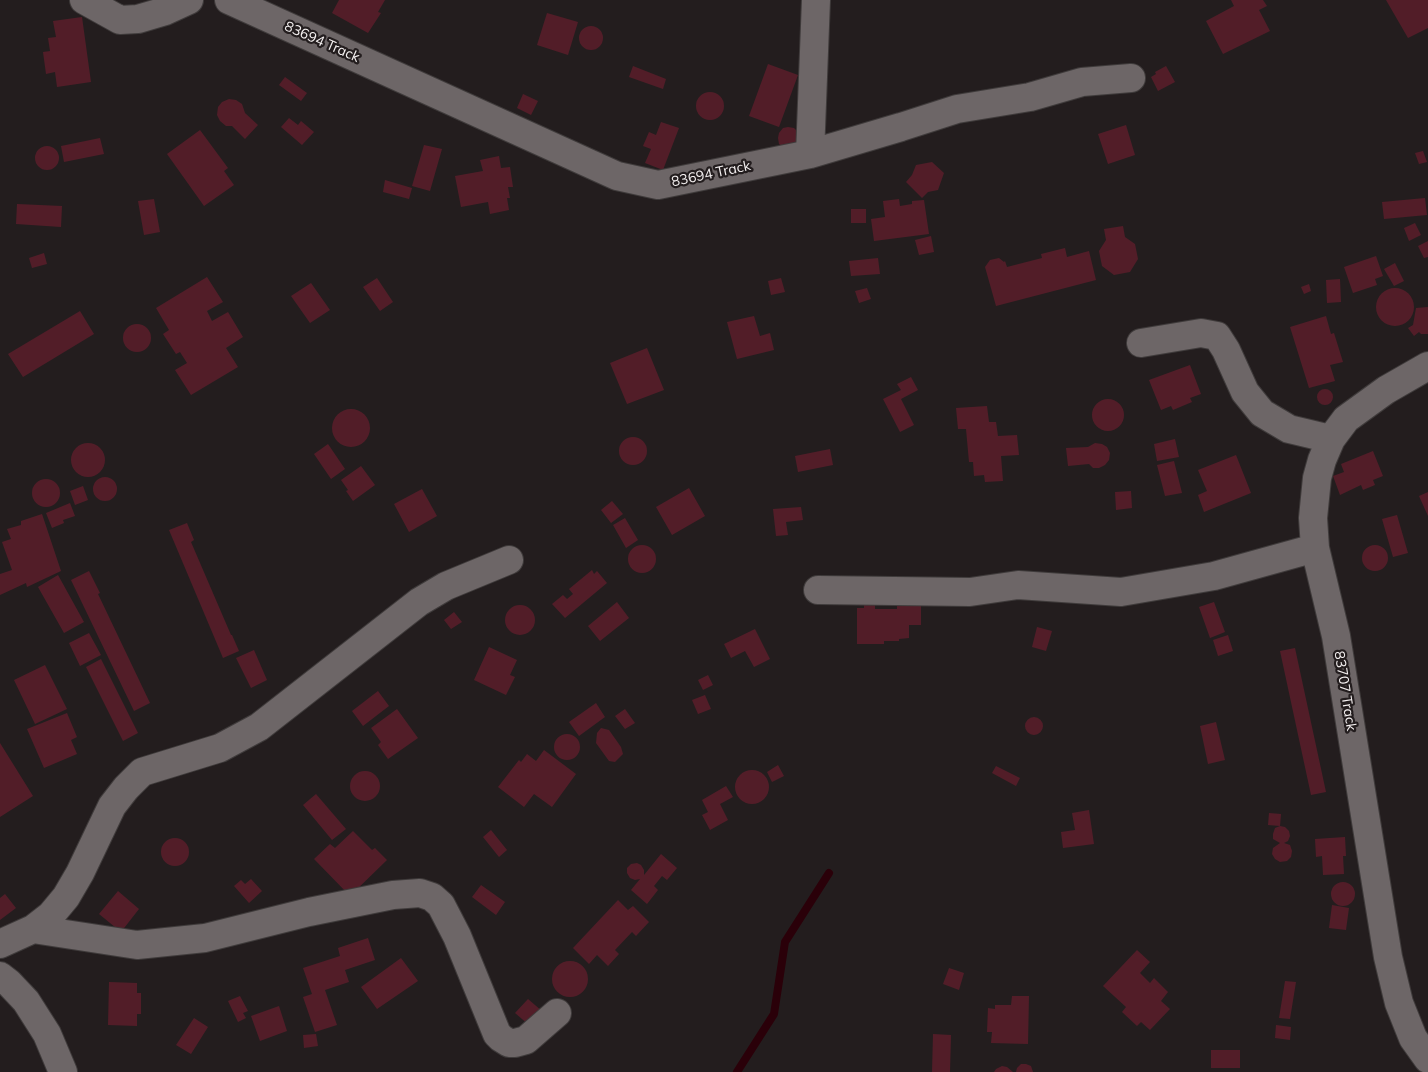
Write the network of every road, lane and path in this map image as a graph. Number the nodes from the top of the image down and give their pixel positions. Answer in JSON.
{"nodes":[{"id":1,"x":84,"y":0,"type":"edge"},
{"id":2,"x":189,"y":0,"type":"edge"},
{"id":3,"x":229,"y":0,"type":"edge"},
{"id":4,"x":816,"y":0,"type":"edge"},
{"id":5,"x":1131,"y":78,"type":"dead end"},
{"id":6,"x":810,"y":154,"type":"junction"},
{"id":7,"x":1141,"y":342,"type":"dead end"},
{"id":8,"x":1428,"y":366,"type":"edge"},
{"id":9,"x":1330,"y":439,"type":"junction"},
{"id":10,"x":1316,"y":548,"type":"junction"},
{"id":11,"x":509,"y":560,"type":"dead end"},
{"id":12,"x":818,"y":590,"type":"dead end"},
{"id":13,"x":33,"y":929,"type":"junction"},
{"id":14,"x":0,"y":944,"type":"edge"},
{"id":15,"x":0,"y":976,"type":"edge"},
{"id":16,"x":557,"y":1014,"type":"dead end"},
{"id":17,"x":1428,"y":1059,"type":"edge"},
{"id":18,"x":63,"y":1072,"type":"edge"}],
"edges":[{"from":1,"to":2,"type":"street"},
{"from":3,"to":6,"type":"street","name":"83694 Track"},
{"from":4,"to":6,"type":"street"},
{"from":5,"to":6,"type":"street","name":"83694 Track"},
{"from":7,"to":9,"type":"street"},
{"from":8,"to":9,"type":"street","name":"83707 Track"},
{"from":9,"to":10,"type":"street","name":"83707 Track"},
{"from":10,"to":12,"type":"street"},
{"from":10,"to":17,"type":"street","name":"83707 Track"},
{"from":11,"to":13,"type":"street"},
{"from":13,"to":14,"type":"street"},
{"from":13,"to":16,"type":"street"},
{"from":15,"to":18,"type":"street"}]}
